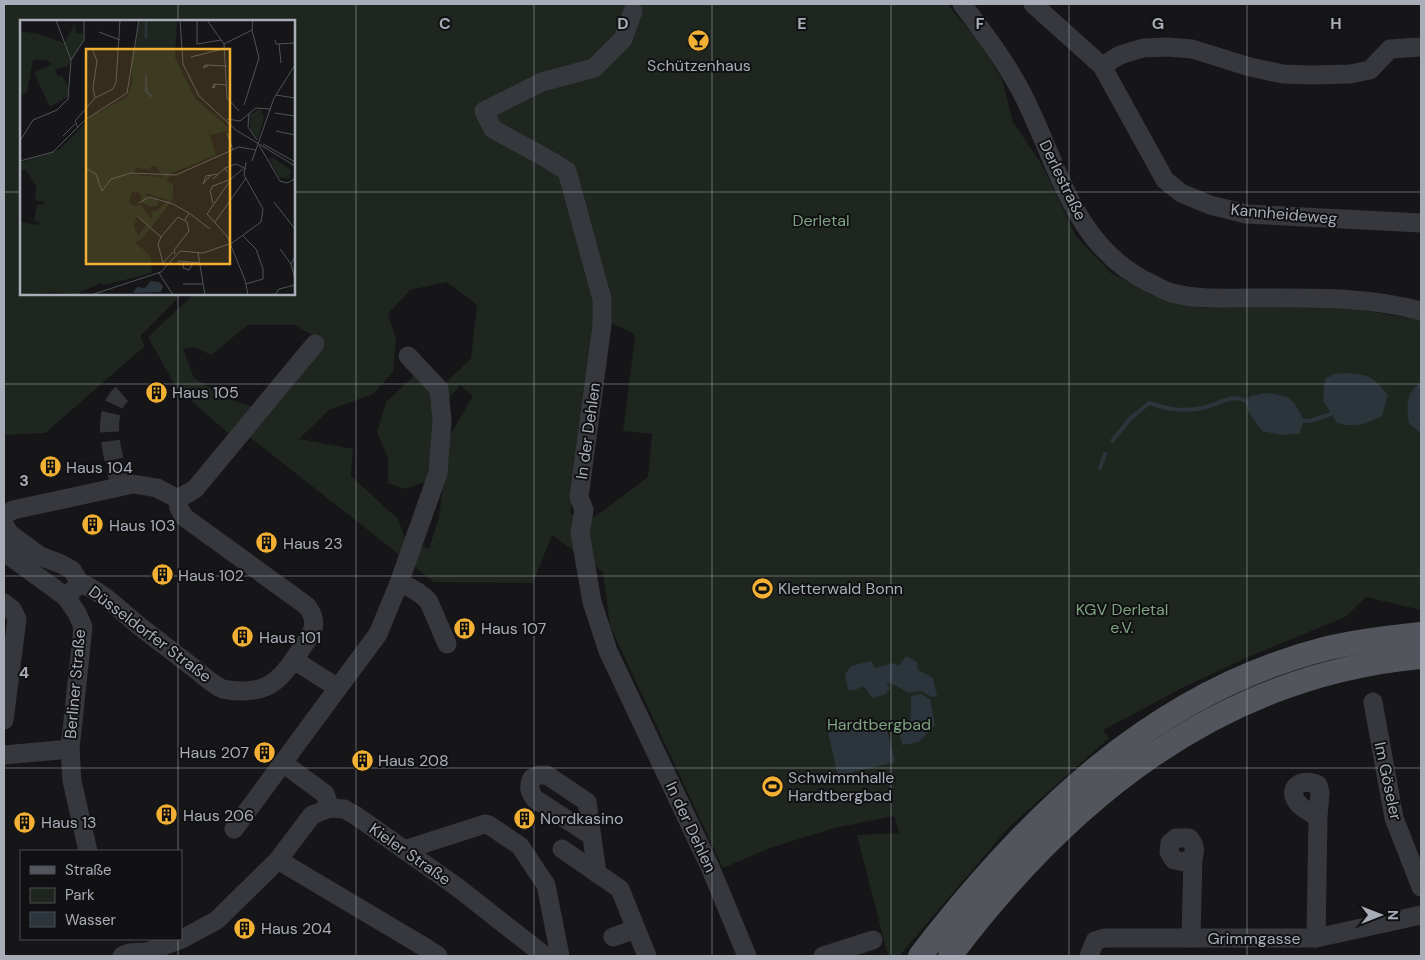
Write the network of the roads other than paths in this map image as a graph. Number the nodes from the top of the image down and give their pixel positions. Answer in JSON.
{"nodes":[{"id":1,"x":962,"y":4,"type":"edge"},
{"id":2,"x":1034,"y":4,"type":"edge"},
{"id":3,"x":633,"y":10,"type":"dead end"},
{"id":4,"x":1421,"y":47,"type":"edge"},
{"id":5,"x":1102,"y":66,"type":"junction"},
{"id":6,"x":1421,"y":223,"type":"edge"},
{"id":7,"x":1421,"y":311,"type":"edge"},
{"id":8,"x":315,"y":344,"type":"dead end"},
{"id":9,"x":408,"y":356,"type":"dead end"},
{"id":10,"x":178,"y":499,"type":"junction"},
{"id":11,"x":4,"y":518,"type":"edge"},
{"id":12,"x":4,"y":525,"type":"edge"},
{"id":13,"x":4,"y":552,"type":"edge"},
{"id":14,"x":80,"y":582,"type":"junction"},
{"id":15,"x":399,"y":583,"type":"junction"},
{"id":16,"x":66,"y":597,"type":"junction"},
{"id":17,"x":4,"y":603,"type":"edge"},
{"id":18,"x":1421,"y":634,"type":"edge"},
{"id":19,"x":446,"y":644,"type":"dead end"},
{"id":20,"x":8,"y":655,"type":"edge"},
{"id":21,"x":1421,"y":657,"type":"edge"},
{"id":22,"x":294,"y":660,"type":"junction"},
{"id":23,"x":338,"y":688,"type":"junction"},
{"id":24,"x":1373,"y":702,"type":"dead end"},
{"id":25,"x":4,"y":717,"type":"edge"},
{"id":26,"x":4,"y":720,"type":"edge"},
{"id":27,"x":70,"y":749,"type":"junction"},
{"id":28,"x":4,"y":753,"type":"edge"},
{"id":29,"x":283,"y":762,"type":"junction"},
{"id":30,"x":330,"y":808,"type":"junction"},
{"id":31,"x":1318,"y":817,"type":"dead end"},
{"id":32,"x":234,"y":829,"type":"dead end"},
{"id":33,"x":592,"y":836,"type":"dead end"},
{"id":34,"x":562,"y":848,"type":"dead end"},
{"id":35,"x":88,"y":850,"type":"edge"},
{"id":36,"x":404,"y":850,"type":"junction"},
{"id":37,"x":1193,"y":857,"type":"dead end"},
{"id":38,"x":278,"y":860,"type":"junction"},
{"id":39,"x":597,"y":873,"type":"junction"},
{"id":40,"x":1421,"y":887,"type":"edge"},
{"id":41,"x":1421,"y":915,"type":"edge"},
{"id":42,"x":636,"y":929,"type":"junction"},
{"id":43,"x":613,"y":937,"type":"dead end"},
{"id":44,"x":1191,"y":938,"type":"junction"},
{"id":45,"x":1316,"y":938,"type":"junction"},
{"id":46,"x":182,"y":939,"type":"edge"},
{"id":47,"x":179,"y":940,"type":"edge"},
{"id":48,"x":872,"y":940,"type":"dead end"},
{"id":49,"x":126,"y":951,"type":"edge"},
{"id":50,"x":955,"y":952,"type":"edge"},
{"id":51,"x":438,"y":956,"type":"edge"},
{"id":52,"x":545,"y":956,"type":"edge"},
{"id":53,"x":560,"y":956,"type":"edge"},
{"id":54,"x":647,"y":956,"type":"edge"},
{"id":55,"x":747,"y":956,"type":"edge"},
{"id":56,"x":823,"y":956,"type":"edge"},
{"id":57,"x":920,"y":956,"type":"edge"},
{"id":58,"x":1089,"y":956,"type":"edge"}],
"edges":[{"from":1,"to":7,"type":"street","name":"Derlestraße"},
{"from":2,"to":5,"type":"street","name":"Kannheideweg"},
{"from":3,"to":55,"type":"street","name":"In der Dehlen"},
{"from":4,"to":5,"type":"street"},
{"from":5,"to":6,"type":"street","name":"Kannheideweg"},
{"from":8,"to":10,"type":"street"},
{"from":9,"to":15,"type":"street"},
{"from":10,"to":11,"type":"street"},
{"from":10,"to":22,"type":"street","name":"Düsseldorfer Straße"},
{"from":12,"to":14,"type":"street"},
{"from":13,"to":16,"type":"street","name":"Berliner Straße"},
{"from":14,"to":16,"type":"street","name":"Düsseldorfer Straße"},
{"from":14,"to":22,"type":"street","name":"Düsseldorfer Straße"},
{"from":15,"to":19,"type":"street"},
{"from":15,"to":23,"type":"street"},
{"from":16,"to":27,"type":"street","name":"Berliner Straße"},
{"from":17,"to":20,"type":"street"},
{"from":18,"to":57,"type":"main road"},
{"from":20,"to":25,"type":"street"},
{"from":21,"to":50,"type":"main road"},
{"from":22,"to":23,"type":"street"},
{"from":23,"to":29,"type":"street"},
{"from":24,"to":40,"type":"street","name":"Im Göseler"},
{"from":25,"to":26,"type":"street"},
{"from":27,"to":28,"type":"street"},
{"from":27,"to":35,"type":"street","name":"Berliner Straße"},
{"from":29,"to":30,"type":"street"},
{"from":29,"to":32,"type":"street"},
{"from":30,"to":36,"type":"street","name":"Kieler Straße"},
{"from":30,"to":38,"type":"street"},
{"from":31,"to":45,"type":"street","name":"Grimmgasse"},
{"from":33,"to":39,"type":"street"},
{"from":34,"to":39,"type":"street"},
{"from":36,"to":52,"type":"street","name":"Kieler Straße"},
{"from":36,"to":53,"type":"street"},
{"from":37,"to":44,"type":"street","name":"Grimmgasse"},
{"from":38,"to":46,"type":"street"},
{"from":38,"to":51,"type":"street"},
{"from":39,"to":42,"type":"street"},
{"from":41,"to":45,"type":"street","name":"Grimmgasse"},
{"from":42,"to":43,"type":"street"},
{"from":42,"to":54,"type":"street"},
{"from":44,"to":45,"type":"street","name":"Grimmgasse"},
{"from":44,"to":58,"type":"street","name":"Grimmgasse"},
{"from":47,"to":49,"type":"street"},
{"from":48,"to":56,"type":"street"}]}
